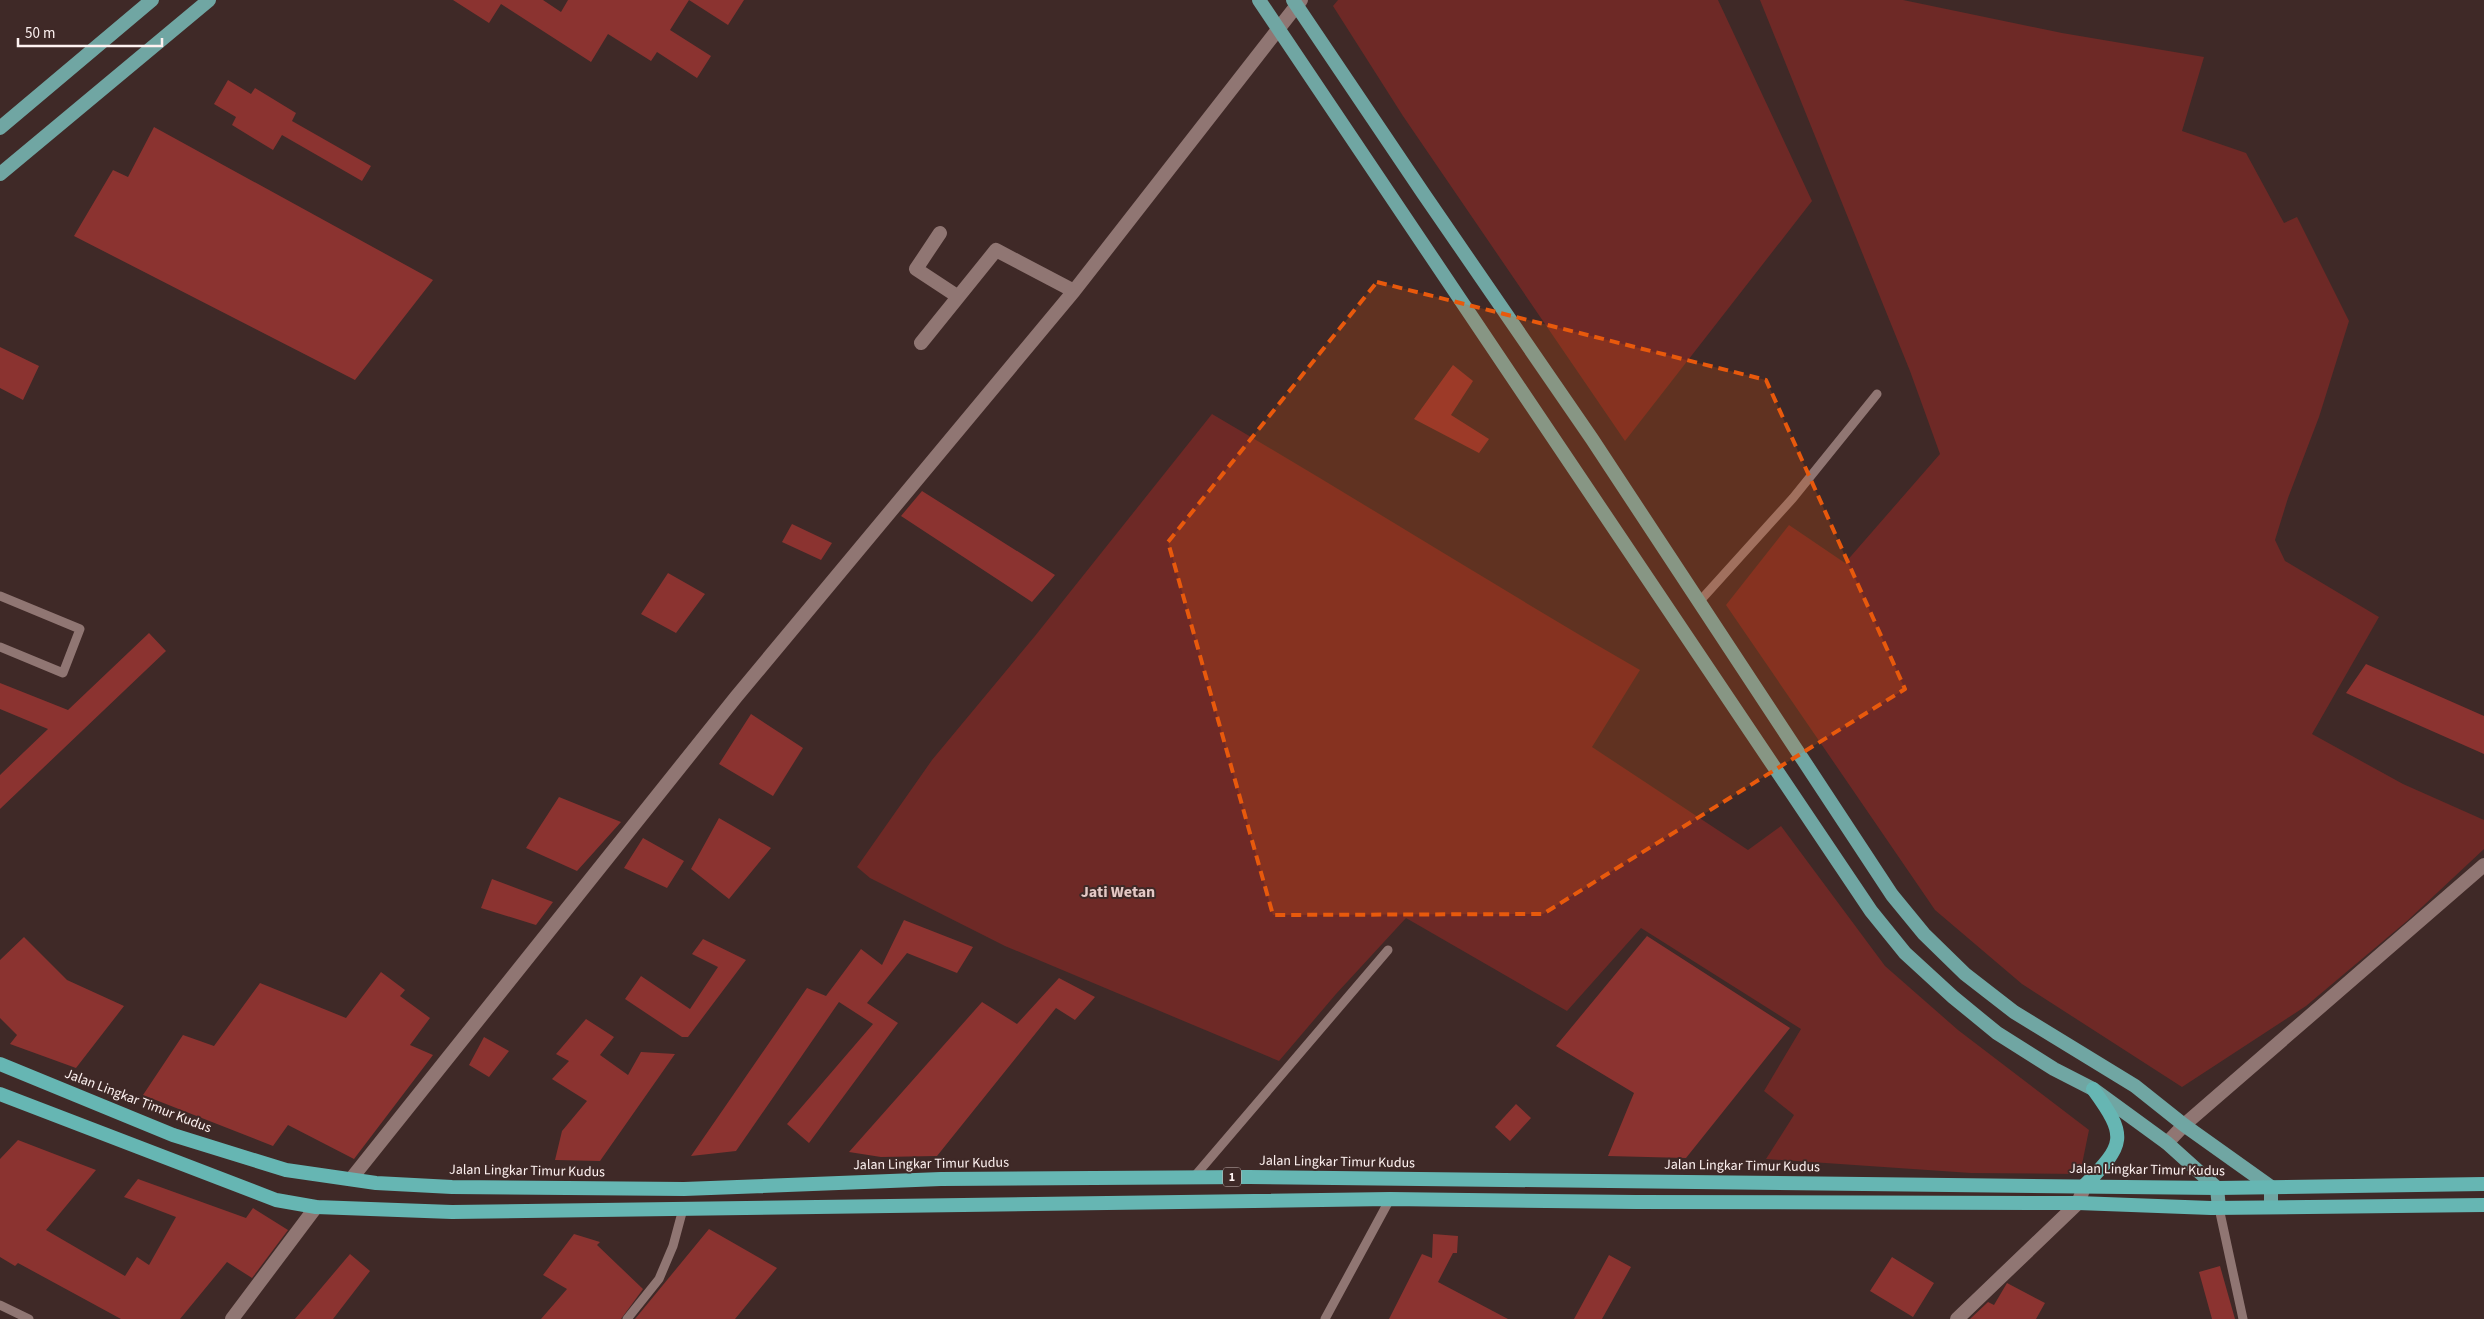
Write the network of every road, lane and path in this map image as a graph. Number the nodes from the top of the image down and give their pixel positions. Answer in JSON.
{"nodes":[{"id":1,"x":152,"y":0,"type":"edge"},
{"id":2,"x":209,"y":0,"type":"edge"},
{"id":3,"x":1259,"y":0,"type":"edge"},
{"id":4,"x":1297,"y":2,"type":"edge"},
{"id":5,"x":1278,"y":29,"type":"junction"},
{"id":6,"x":0,"y":128,"type":"edge"},
{"id":7,"x":0,"y":174,"type":"edge"},
{"id":8,"x":940,"y":233,"type":"dead end"},
{"id":9,"x":1074,"y":291,"type":"junction"},
{"id":10,"x":957,"y":296,"type":"junction"},
{"id":11,"x":921,"y":343,"type":"dead end"},
{"id":12,"x":1877,"y":394,"type":"dead end"},
{"id":13,"x":0,"y":596,"type":"edge"},
{"id":14,"x":1699,"y":602,"type":"junction"},
{"id":15,"x":0,"y":647,"type":"edge"},
{"id":16,"x":2484,"y":865,"type":"edge"},
{"id":17,"x":1388,"y":950,"type":"dead end"},
{"id":18,"x":0,"y":1064,"type":"edge"},
{"id":19,"x":2093,"y":1089,"type":"junction"},
{"id":20,"x":0,"y":1094,"type":"edge"},
{"id":21,"x":2184,"y":1125,"type":"junction"},
{"id":22,"x":2167,"y":1143,"type":"junction"},
{"id":23,"x":1194,"y":1177,"type":"junction"},
{"id":24,"x":351,"y":1179,"type":"junction"},
{"id":25,"x":2484,"y":1184,"type":"edge"},
{"id":26,"x":2085,"y":1185,"type":"junction"},
{"id":27,"x":2271,"y":1187,"type":"junction"},
{"id":28,"x":2217,"y":1188,"type":"junction"},
{"id":29,"x":1390,"y":1199,"type":"junction"},
{"id":30,"x":2078,"y":1203,"type":"junction"},
{"id":31,"x":2484,"y":1205,"type":"edge"},
{"id":32,"x":316,"y":1207,"type":"junction"},
{"id":33,"x":2219,"y":1208,"type":"junction"},
{"id":34,"x":2271,"y":1208,"type":"junction"},
{"id":35,"x":683,"y":1209,"type":"junction"},
{"id":36,"x":0,"y":1304,"type":"edge"},
{"id":37,"x":29,"y":1319,"type":"edge"},
{"id":38,"x":232,"y":1319,"type":"edge"},
{"id":39,"x":628,"y":1319,"type":"edge"},
{"id":40,"x":1325,"y":1319,"type":"edge"},
{"id":41,"x":1957,"y":1319,"type":"edge"},
{"id":42,"x":2243,"y":1319,"type":"edge"}],
"edges":[{"from":1,"to":6,"type":"main road"},
{"from":2,"to":7,"type":"main road"},
{"from":3,"to":5,"type":"main road"},
{"from":4,"to":5,"type":"street"},
{"from":4,"to":14,"type":"main road"},
{"from":5,"to":9,"type":"street"},
{"from":5,"to":19,"type":"main road"},
{"from":8,"to":10,"type":"street"},
{"from":9,"to":10,"type":"street"},
{"from":9,"to":24,"type":"street"},
{"from":10,"to":11,"type":"street"},
{"from":12,"to":14,"type":"lane"},
{"from":13,"to":15,"type":"lane"},
{"from":14,"to":21,"type":"main road"},
{"from":16,"to":21,"type":"street"},
{"from":17,"to":23,"type":"lane"},
{"from":18,"to":24,"type":"highway","name":"Jalan Lingkar Timur Kudus","number":"1"},
{"from":19,"to":22,"type":"main road"},
{"from":19,"to":26,"type":"highway"},
{"from":20,"to":32,"type":"highway","number":"1"},
{"from":21,"to":22,"type":"street"},
{"from":21,"to":27,"type":"main road"},
{"from":22,"to":28,"type":"main road"},
{"from":23,"to":24,"type":"highway","name":"Jalan Lingkar Timur Kudus","number":"1"},
{"from":23,"to":26,"type":"highway","name":"Jalan Lingkar Timur Kudus","number":"1"},
{"from":25,"to":27,"type":"highway","name":"Jalan Lingkar Timur Kudus","number":"1"},
{"from":26,"to":28,"type":"highway","name":"Jalan Lingkar Timur Kudus","number":"1"},
{"from":26,"to":30,"type":"street"},
{"from":27,"to":28,"type":"highway","name":"Jalan Lingkar Timur Kudus","number":"1"},
{"from":27,"to":34,"type":"main road"},
{"from":28,"to":33,"type":"main road"},
{"from":29,"to":30,"type":"highway","number":"1"},
{"from":29,"to":35,"type":"highway","number":"1"},
{"from":29,"to":40,"type":"lane"},
{"from":30,"to":33,"type":"highway","number":"1"},
{"from":30,"to":41,"type":"street"},
{"from":31,"to":34,"type":"highway","number":"1"},
{"from":32,"to":35,"type":"highway","number":"1"},
{"from":32,"to":38,"type":"street"},
{"from":33,"to":34,"type":"highway","number":"1"},
{"from":33,"to":42,"type":"lane"},
{"from":35,"to":39,"type":"lane"},
{"from":36,"to":37,"type":"lane"}]}
